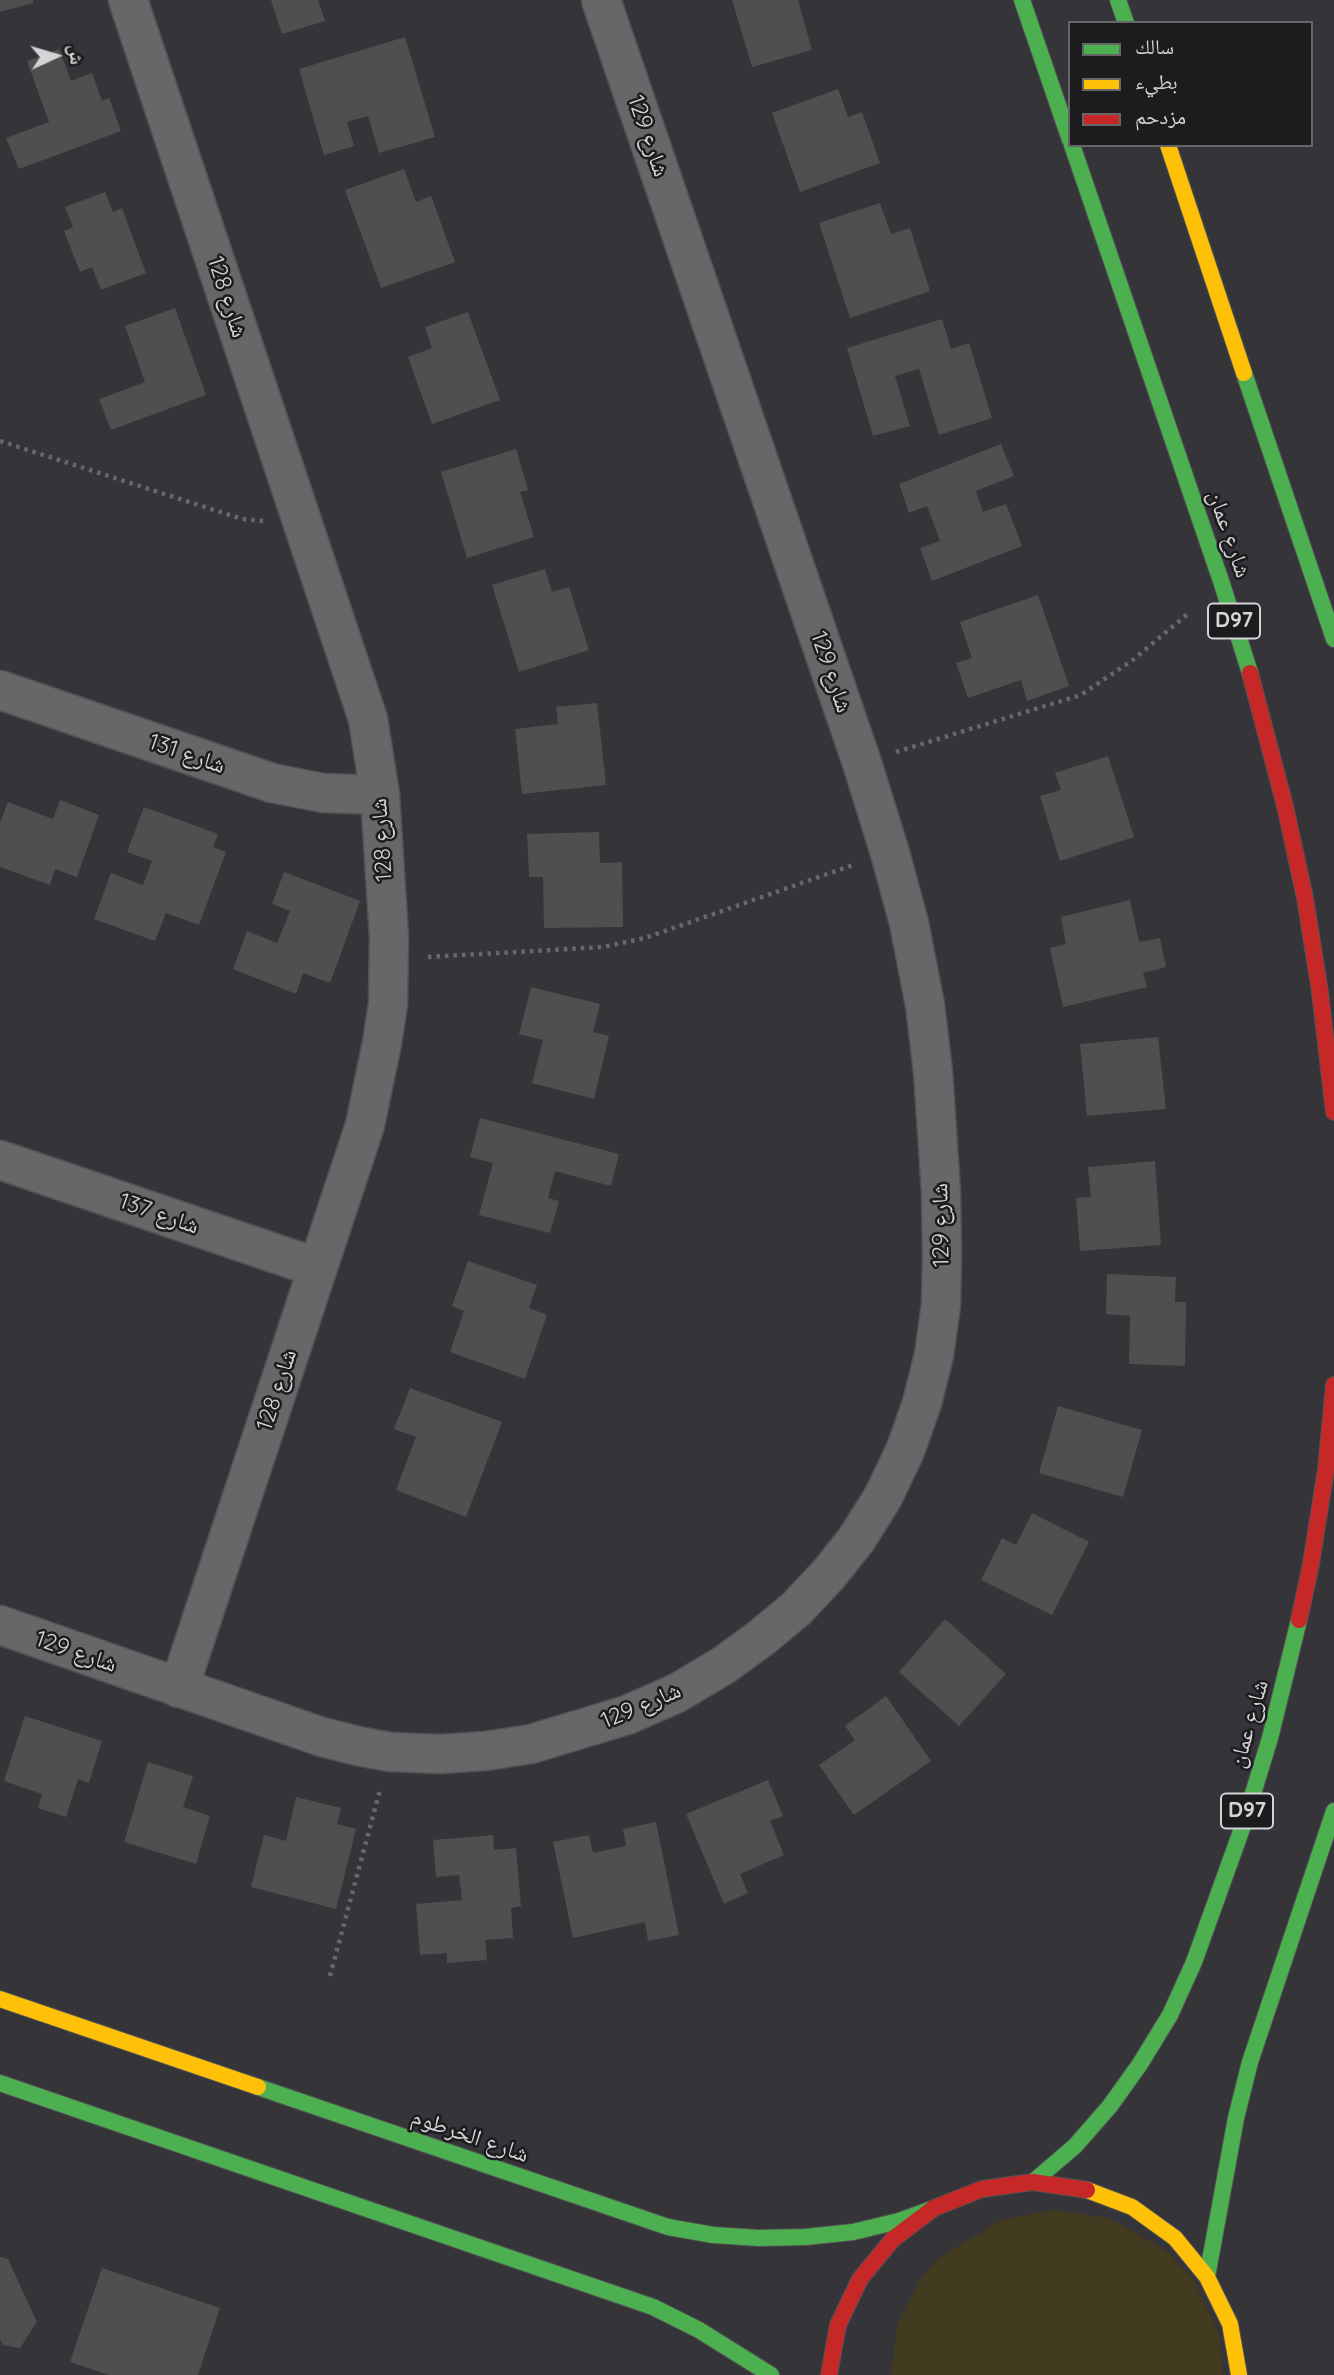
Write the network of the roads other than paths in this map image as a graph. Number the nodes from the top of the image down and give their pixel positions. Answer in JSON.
{"nodes":[{"id":1,"x":128,"y":0,"type":"edge"},
{"id":2,"x":601,"y":0,"type":"edge"},
{"id":3,"x":1022,"y":0,"type":"edge"},
{"id":4,"x":1118,"y":0,"type":"edge"},
{"id":5,"x":1125,"y":21,"type":"edge"},
{"id":6,"x":1068,"y":134,"type":"edge"},
{"id":7,"x":1073,"y":147,"type":"edge"},
{"id":8,"x":1169,"y":147,"type":"edge"},
{"id":9,"x":1334,"y":639,"type":"edge"},
{"id":10,"x":0,"y":690,"type":"edge"},
{"id":11,"x":380,"y":795,"type":"junction"},
{"id":12,"x":1334,"y":1112,"type":"edge"},
{"id":13,"x":0,"y":1160,"type":"edge"},
{"id":14,"x":318,"y":1268,"type":"junction"},
{"id":15,"x":1334,"y":1385,"type":"edge"},
{"id":16,"x":0,"y":1625,"type":"edge"},
{"id":17,"x":179,"y":1688,"type":"junction"},
{"id":18,"x":1334,"y":1811,"type":"edge"},
{"id":19,"x":0,"y":1998,"type":"edge"},
{"id":20,"x":0,"y":2083,"type":"edge"},
{"id":21,"x":1033,"y":2182,"type":"junction"},
{"id":22,"x":934,"y":2208,"type":"junction"},
{"id":23,"x":1208,"y":2277,"type":"junction"},
{"id":24,"x":771,"y":2375,"type":"edge"},
{"id":25,"x":829,"y":2375,"type":"edge"},
{"id":26,"x":1239,"y":2375,"type":"edge"}],
"edges":[{"from":1,"to":11,"type":"street","name":"شارع 128"},
{"from":2,"to":17,"type":"street","name":"شارع 129"},
{"from":3,"to":6,"type":"main road"},
{"from":4,"to":5,"type":"main road"},
{"from":7,"to":12,"type":"main road","name":"شارع عمان","number":"D97"},
{"from":8,"to":9,"type":"main road"},
{"from":10,"to":11,"type":"street","name":"شارع 131"},
{"from":11,"to":14,"type":"street","name":"شارع 128"},
{"from":13,"to":14,"type":"street","name":"شارع 137"},
{"from":14,"to":17,"type":"street","name":"شارع 128"},
{"from":15,"to":21,"type":"main road","name":"شارع عمان","number":"D97"},
{"from":16,"to":17,"type":"street","name":"شارع 129"},
{"from":18,"to":23,"type":"main road"},
{"from":19,"to":22,"type":"main road","name":"شارع الخرطوم"},
{"from":20,"to":24,"type":"main road"},
{"from":21,"to":22,"type":"main road"},
{"from":21,"to":23,"type":"main road"},
{"from":22,"to":25,"type":"main road"},
{"from":23,"to":26,"type":"main road"}]}
